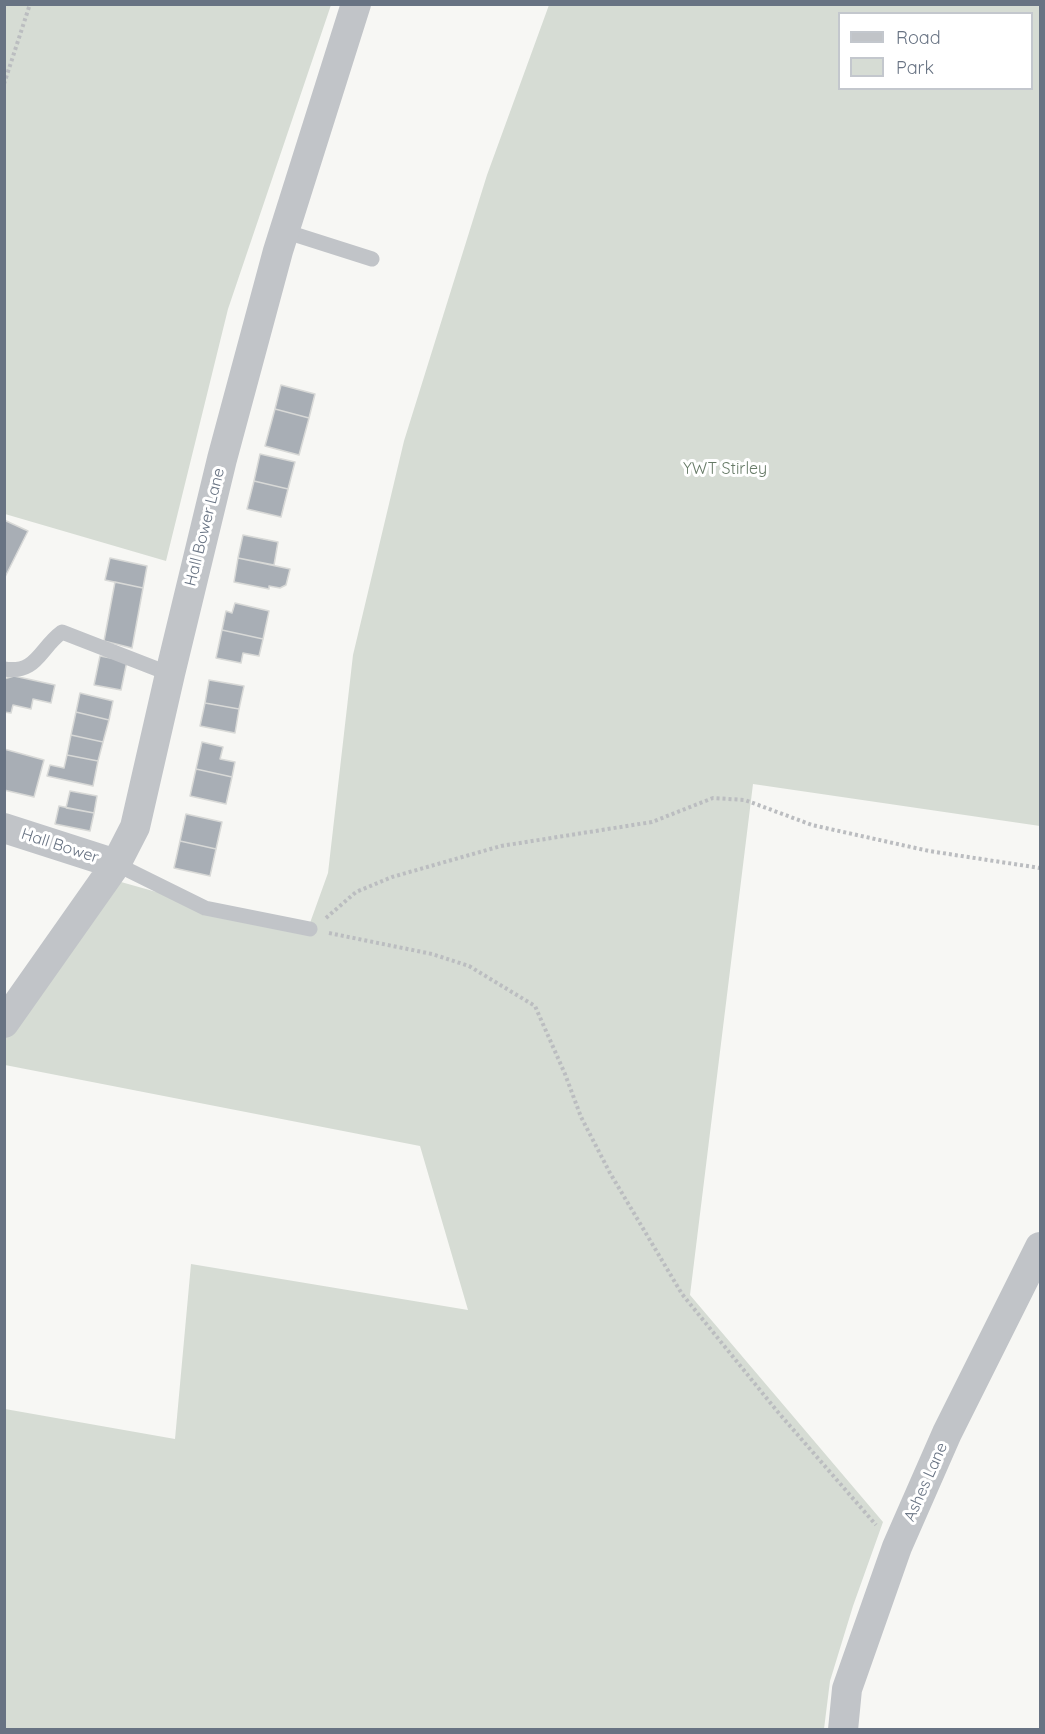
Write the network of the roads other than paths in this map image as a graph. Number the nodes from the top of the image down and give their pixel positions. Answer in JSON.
{"nodes":[{"id":1,"x":356,"y":4,"type":"edge"},
{"id":2,"x":284,"y":231,"type":"junction"},
{"id":3,"x":372,"y":259,"type":"dead end"},
{"id":4,"x":4,"y":669,"type":"edge"},
{"id":5,"x":170,"y":674,"type":"junction"},
{"id":6,"x":4,"y":828,"type":"edge"},
{"id":7,"x":116,"y":864,"type":"junction"},
{"id":8,"x":310,"y":929,"type":"road end"},
{"id":9,"x":4,"y":1023,"type":"edge"},
{"id":10,"x":1041,"y":1247,"type":"edge"},
{"id":11,"x":843,"y":1730,"type":"edge"}],
"edges":[{"from":1,"to":2,"type":"street","name":"Hall Bower Lane"},
{"from":2,"to":3,"type":"lane"},
{"from":2,"to":5,"type":"street","name":"Hall Bower Lane"},
{"from":4,"to":5,"type":"lane"},
{"from":5,"to":7,"type":"street","name":"Hall Bower Lane"},
{"from":6,"to":7,"type":"street","name":"Hall Bower"},
{"from":7,"to":8,"type":"lane"},
{"from":7,"to":9,"type":"street","name":"Hall Bower Lane"},
{"from":10,"to":11,"type":"street","name":"Ashes Lane"}]}
